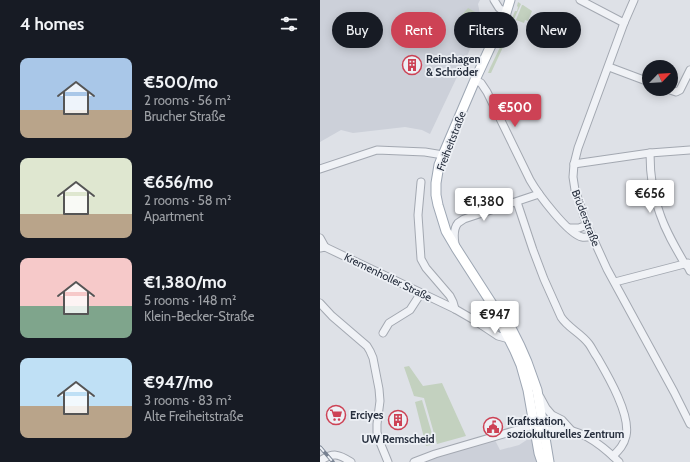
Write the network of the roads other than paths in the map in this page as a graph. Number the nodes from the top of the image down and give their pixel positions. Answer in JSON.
{"nodes":[{"id":1,"x":494,"y":0,"type":"edge"},
{"id":2,"x":510,"y":0,"type":"edge"},
{"id":3,"x":580,"y":0,"type":"edge"},
{"id":4,"x":634,"y":0,"type":"edge"},
{"id":5,"x":505,"y":12,"type":"edge"},
{"id":6,"x":506,"y":12,"type":"edge"},
{"id":7,"x":624,"y":23,"type":"junction"},
{"id":8,"x":490,"y":48,"type":"edge"},
{"id":9,"x":608,"y":67,"type":"junction"},
{"id":10,"x":690,"y":70,"type":"edge"},
{"id":11,"x":642,"y":79,"type":"edge"},
{"id":12,"x":475,"y":80,"type":"junction"},
{"id":13,"x":678,"y":91,"type":"edge"},
{"id":14,"x":690,"y":150,"type":"edge"},
{"id":15,"x":650,"y":153,"type":"junction"},
{"id":16,"x":443,"y":155,"type":"junction"},
{"id":17,"x":574,"y":164,"type":"junction"},
{"id":18,"x":320,"y":169,"type":"edge"},
{"id":19,"x":421,"y":182,"type":"dead end"},
{"id":20,"x":539,"y":194,"type":"junction"},
{"id":21,"x":518,"y":202,"type":"junction"},
{"id":22,"x":587,"y":225,"type":"junction"},
{"id":23,"x":569,"y":228,"type":"junction"},
{"id":24,"x":591,"y":236,"type":"junction"},
{"id":25,"x":320,"y":238,"type":"edge"},
{"id":26,"x":322,"y":248,"type":"edge"},
{"id":27,"x":456,"y":248,"type":"junction"},
{"id":28,"x":687,"y":263,"type":"edge"},
{"id":29,"x":690,"y":271,"type":"edge"},
{"id":30,"x":615,"y":282,"type":"junction"},
{"id":31,"x":421,"y":293,"type":"junction"},
{"id":32,"x":320,"y":302,"type":"edge"},
{"id":33,"x":455,"y":309,"type":"junction"},
{"id":34,"x":503,"y":321,"type":"junction"},
{"id":35,"x":482,"y":325,"type":"junction"},
{"id":36,"x":383,"y":333,"type":"dead end"},
{"id":37,"x":509,"y":339,"type":"junction"},
{"id":38,"x":537,"y":390,"type":"junction"},
{"id":39,"x":690,"y":424,"type":"edge"},
{"id":40,"x":539,"y":428,"type":"junction"},
{"id":41,"x":572,"y":431,"type":"junction"},
{"id":42,"x":616,"y":459,"type":"edge"},
{"id":43,"x":320,"y":461,"type":"edge"},
{"id":44,"x":351,"y":462,"type":"edge"},
{"id":45,"x":388,"y":462,"type":"edge"},
{"id":46,"x":414,"y":462,"type":"edge"},
{"id":47,"x":542,"y":462,"type":"edge"},
{"id":48,"x":549,"y":462,"type":"edge"}],
"edges":[{"from":1,"to":5,"type":"street"},
{"from":2,"to":6,"type":"main road","name":"Freiheitstraße"},
{"from":3,"to":7,"type":"street"},
{"from":4,"to":7,"type":"street","name":"Brüderstraße"},
{"from":7,"to":9,"type":"street","name":"Brüderstraße"},
{"from":8,"to":12,"type":"main road","name":"Freiheitstraße"},
{"from":9,"to":11,"type":"street"},
{"from":9,"to":17,"type":"street","name":"Brüderstraße"},
{"from":10,"to":13,"type":"street"},
{"from":12,"to":16,"type":"main road","name":"Freiheitstraße"},
{"from":12,"to":20,"type":"street"},
{"from":14,"to":15,"type":"street"},
{"from":15,"to":17,"type":"street"},
{"from":15,"to":28,"type":"street"},
{"from":16,"to":18,"type":"street"},
{"from":16,"to":27,"type":"main road","name":"Freiheitstraße"},
{"from":17,"to":22,"type":"street","name":"Brüderstraße"},
{"from":19,"to":33,"type":"street"},
{"from":20,"to":21,"type":"street"},
{"from":20,"to":23,"type":"street"},
{"from":21,"to":27,"type":"street"},
{"from":21,"to":42,"type":"street"},
{"from":22,"to":23,"type":"street"},
{"from":22,"to":24,"type":"street","name":"Brüderstraße"},
{"from":23,"to":24,"type":"street"},
{"from":24,"to":30,"type":"street","name":"Brüderstraße"},
{"from":25,"to":26,"type":"street"},
{"from":26,"to":31,"type":"street","name":"Kremenholler Straße"},
{"from":27,"to":34,"type":"main road","name":"Freiheitstraße"},
{"from":28,"to":29,"type":"street"},
{"from":28,"to":30,"type":"street"},
{"from":30,"to":39,"type":"street","name":"Brüderstraße"},
{"from":31,"to":33,"type":"street","name":"Kremenholler Straße"},
{"from":31,"to":36,"type":"street"},
{"from":32,"to":45,"type":"street"},
{"from":33,"to":35,"type":"street","name":"Kremenholler Straße"},
{"from":34,"to":35,"type":"street"},
{"from":34,"to":37,"type":"main road","name":"Freiheitstraße"},
{"from":34,"to":38,"type":"main road","name":"Freiheitstraße"},
{"from":35,"to":37,"type":"street","name":"Kremenholler Straße"},
{"from":37,"to":40,"type":"main road","name":"Freiheitstraße"},
{"from":38,"to":40,"type":"main road","name":"Freiheitstraße"},
{"from":38,"to":41,"type":"street"},
{"from":40,"to":41,"type":"street"},
{"from":40,"to":46,"type":"street"},
{"from":40,"to":47,"type":"main road","name":"Freiheitstraße"},
{"from":40,"to":48,"type":"main road","name":"Freiheitstraße"},
{"from":41,"to":42,"type":"street"},
{"from":43,"to":44,"type":"street"}]}
